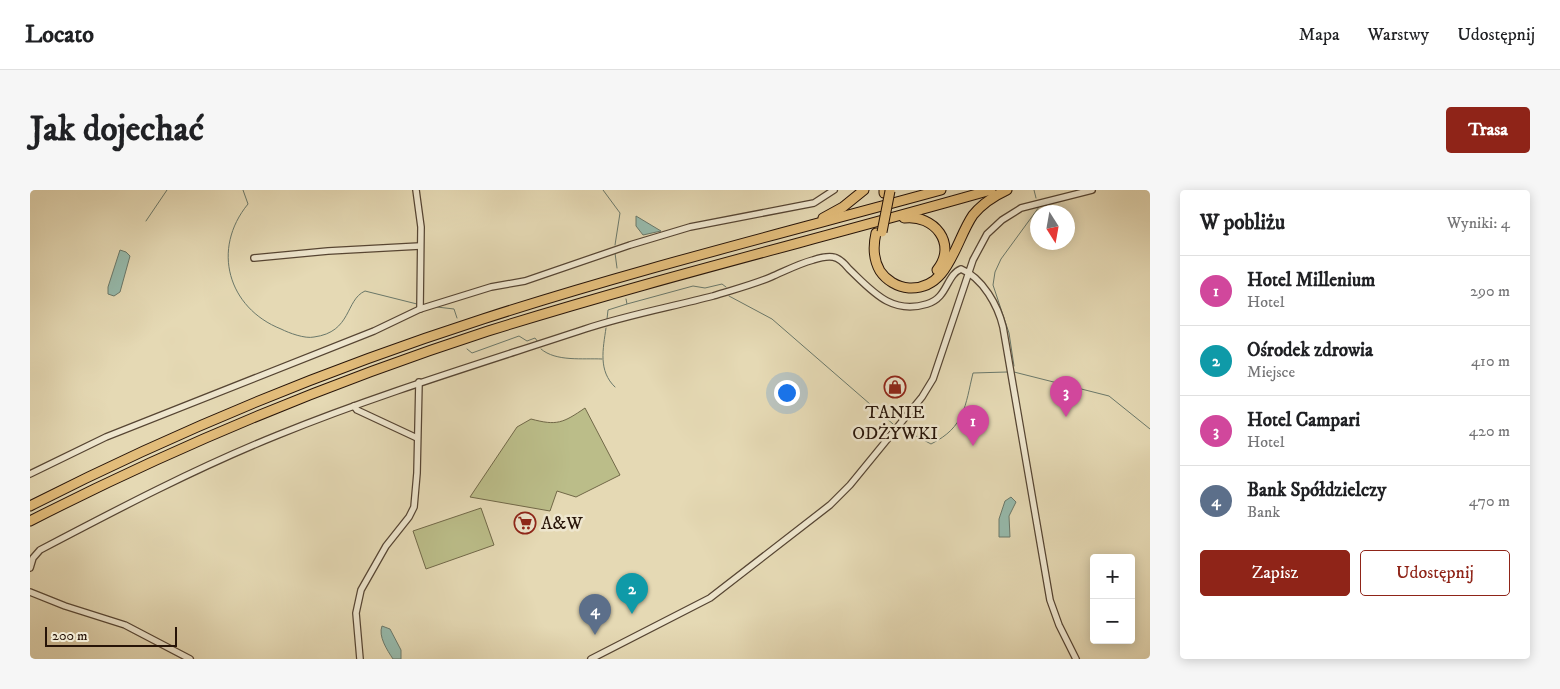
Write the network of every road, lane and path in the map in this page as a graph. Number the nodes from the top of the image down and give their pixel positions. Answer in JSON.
{"nodes":[{"id":1,"x":416,"y":190,"type":"edge"},
{"id":2,"x":834,"y":190,"type":"edge"},
{"id":3,"x":864,"y":190,"type":"edge"},
{"id":4,"x":941,"y":190,"type":"edge"},
{"id":5,"x":991,"y":190,"type":"edge"},
{"id":6,"x":1007,"y":190,"type":"edge"},
{"id":7,"x":1092,"y":190,"type":"edge"},
{"id":8,"x":887,"y":191,"type":"edge"},
{"id":9,"x":873,"y":222,"type":"junction"},
{"id":10,"x":794,"y":230,"type":"junction"},
{"id":11,"x":879,"y":233,"type":"junction"},
{"id":12,"x":420,"y":246,"type":"junction"},
{"id":13,"x":254,"y":258,"type":"dead end"},
{"id":14,"x":968,"y":272,"type":"junction"},
{"id":15,"x":420,"y":309,"type":"junction"},
{"id":16,"x":419,"y":382,"type":"junction"},
{"id":17,"x":354,"y":406,"type":"junction"},
{"id":18,"x":418,"y":438,"type":"junction"},
{"id":19,"x":30,"y":474,"type":"edge"},
{"id":20,"x":30,"y":506,"type":"edge"},
{"id":21,"x":30,"y":521,"type":"edge"},
{"id":22,"x":30,"y":568,"type":"edge"},
{"id":23,"x":30,"y":592,"type":"edge"},
{"id":24,"x":190,"y":659,"type":"edge"},
{"id":25,"x":360,"y":659,"type":"edge"},
{"id":26,"x":592,"y":659,"type":"edge"},
{"id":27,"x":1076,"y":659,"type":"edge"}],
"edges":[{"from":1,"to":12,"type":"street"},
{"from":2,"to":15,"type":"street"},
{"from":3,"to":10,"type":"highway"},
{"from":4,"to":10,"type":"highway"},
{"from":5,"to":9,"type":"highway"},
{"from":6,"to":11,"type":"highway"},
{"from":7,"to":14,"type":"street"},
{"from":8,"to":11,"type":"highway"},
{"from":9,"to":11,"type":"highway"},
{"from":9,"to":21,"type":"highway"},
{"from":10,"to":20,"type":"highway"},
{"from":12,"to":13,"type":"street"},
{"from":12,"to":15,"type":"street"},
{"from":14,"to":16,"type":"street"},
{"from":14,"to":26,"type":"street"},
{"from":14,"to":27,"type":"street"},
{"from":15,"to":19,"type":"street"},
{"from":16,"to":17,"type":"street"},
{"from":16,"to":18,"type":"street"},
{"from":17,"to":18,"type":"street"},
{"from":17,"to":22,"type":"street"},
{"from":18,"to":25,"type":"street"},
{"from":23,"to":24,"type":"street"}]}
